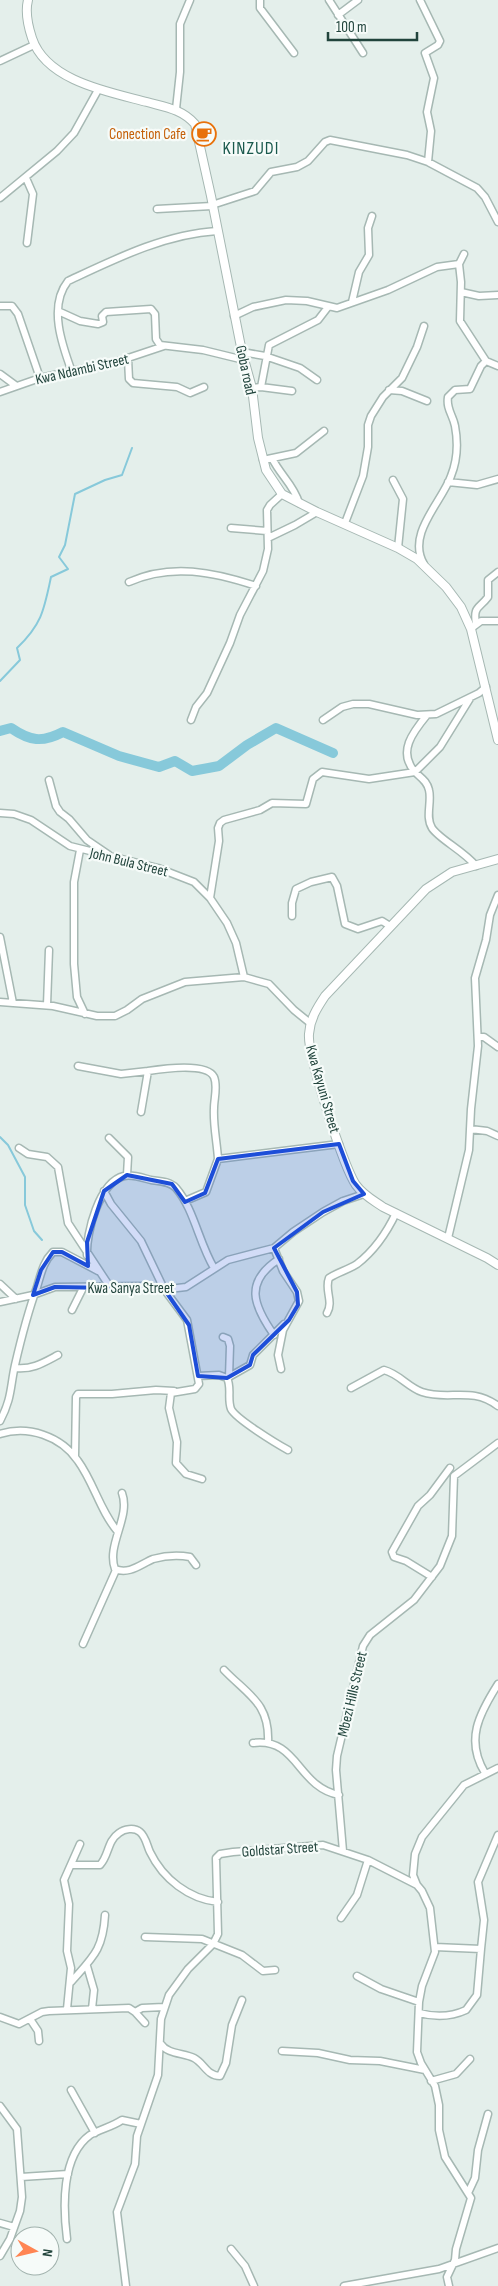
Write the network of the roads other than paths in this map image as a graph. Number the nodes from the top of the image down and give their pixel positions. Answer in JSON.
{"nodes":[{"id":1,"x":28,"y":0,"type":"edge"},
{"id":2,"x":190,"y":0,"type":"edge"},
{"id":3,"x":260,"y":0,"type":"edge"},
{"id":4,"x":329,"y":0,"type":"edge"},
{"id":5,"x":358,"y":0,"type":"edge"},
{"id":6,"x":420,"y":0,"type":"edge"},
{"id":7,"x":338,"y":15,"type":"junction"},
{"id":8,"x":34,"y":45,"type":"junction"},
{"id":9,"x":294,"y":53,"type":"dead end"},
{"id":10,"x":362,"y":53,"type":"dead end"},
{"id":11,"x":0,"y":61,"type":"edge"},
{"id":12,"x":98,"y":90,"type":"junction"},
{"id":13,"x":176,"y":109,"type":"junction"},
{"id":14,"x":428,"y":162,"type":"junction"},
{"id":15,"x":26,"y":178,"type":"junction"},
{"id":16,"x":0,"y":198,"type":"edge"},
{"id":17,"x":212,"y":205,"type":"junction"},
{"id":18,"x":157,"y":209,"type":"dead end"},
{"id":19,"x":372,"y":216,"type":"dead end"},
{"id":20,"x":498,"y":222,"type":"edge"},
{"id":21,"x":217,"y":231,"type":"junction"},
{"id":22,"x":27,"y":243,"type":"dead end"},
{"id":23,"x":464,"y":254,"type":"dead end"},
{"id":24,"x":460,"y":264,"type":"junction"},
{"id":25,"x":461,"y":292,"type":"junction"},
{"id":26,"x":498,"y":295,"type":"edge"},
{"id":27,"x":352,"y":302,"type":"junction"},
{"id":28,"x":0,"y":306,"type":"edge"},
{"id":29,"x":328,"y":307,"type":"junction"},
{"id":30,"x":58,"y":312,"type":"junction"},
{"id":31,"x":234,"y":316,"type":"junction"},
{"id":32,"x":424,"y":326,"type":"dead end"},
{"id":33,"x":164,"y":346,"type":"junction"},
{"id":34,"x":242,"y":352,"type":"junction"},
{"id":35,"x":265,"y":356,"type":"junction"},
{"id":36,"x":128,"y":359,"type":"junction"},
{"id":37,"x":244,"y":360,"type":"junction"},
{"id":38,"x":486,"y":361,"type":"junction"},
{"id":39,"x":498,"y":366,"type":"edge"},
{"id":40,"x":72,"y":372,"type":"junction"},
{"id":41,"x":0,"y":374,"type":"edge"},
{"id":42,"x":40,"y":378,"type":"junction"},
{"id":43,"x":317,"y":380,"type":"dead end"},
{"id":44,"x":15,"y":385,"type":"junction"},
{"id":45,"x":204,"y":387,"type":"dead end"},
{"id":46,"x":261,"y":387,"type":"junction"},
{"id":47,"x":252,"y":388,"type":"junction"},
{"id":48,"x":389,"y":390,"type":"junction"},
{"id":49,"x":292,"y":391,"type":"dead end"},
{"id":50,"x":0,"y":392,"type":"edge"},
{"id":51,"x":427,"y":401,"type":"dead end"},
{"id":52,"x":324,"y":431,"type":"dead end"},
{"id":53,"x":272,"y":458,"type":"junction"},
{"id":54,"x":263,"y":460,"type":"junction"},
{"id":55,"x":498,"y":479,"type":"edge"},
{"id":56,"x":393,"y":480,"type":"dead end"},
{"id":57,"x":448,"y":482,"type":"junction"},
{"id":58,"x":282,"y":494,"type":"junction"},
{"id":59,"x":299,"y":503,"type":"junction"},
{"id":60,"x":317,"y":512,"type":"junction"},
{"id":61,"x":345,"y":523,"type":"junction"},
{"id":62,"x":231,"y":528,"type":"dead end"},
{"id":63,"x":268,"y":534,"type":"junction"},
{"id":64,"x":398,"y":548,"type":"junction"},
{"id":65,"x":426,"y":567,"type":"junction"},
{"id":66,"x":498,"y":572,"type":"edge"},
{"id":67,"x":129,"y":582,"type":"dead end"},
{"id":68,"x":256,"y":586,"type":"junction"},
{"id":69,"x":498,"y":621,"type":"edge"},
{"id":70,"x":474,"y":626,"type":"junction"},
{"id":71,"x":486,"y":687,"type":"junction"},
{"id":72,"x":471,"y":697,"type":"junction"},
{"id":73,"x":428,"y":715,"type":"junction"},
{"id":74,"x":191,"y":720,"type":"dead end"},
{"id":75,"x":323,"y":720,"type":"dead end"},
{"id":76,"x":498,"y":737,"type":"edge"},
{"id":77,"x":415,"y":772,"type":"junction"},
{"id":78,"x":49,"y":780,"type":"dead end"},
{"id":79,"x":0,"y":812,"type":"edge"},
{"id":80,"x":80,"y":850,"type":"junction"},
{"id":81,"x":112,"y":857,"type":"junction"},
{"id":82,"x":498,"y":859,"type":"edge"},
{"id":83,"x":476,"y":866,"type":"junction"},
{"id":84,"x":498,"y":895,"type":"edge"},
{"id":85,"x":210,"y":898,"type":"junction"},
{"id":86,"x":292,"y":916,"type":"dead end"},
{"id":87,"x":390,"y":926,"type":"junction"},
{"id":88,"x":0,"y":937,"type":"edge"},
{"id":89,"x":49,"y":950,"type":"dead end"},
{"id":90,"x":244,"y":977,"type":"junction"},
{"id":91,"x":0,"y":1002,"type":"edge"},
{"id":92,"x":13,"y":1002,"type":"junction"},
{"id":93,"x":48,"y":1006,"type":"junction"},
{"id":94,"x":84,"y":1014,"type":"junction"},
{"id":95,"x":310,"y":1023,"type":"junction"},
{"id":96,"x":479,"y":1037,"type":"junction"},
{"id":97,"x":498,"y":1047,"type":"edge"},
{"id":98,"x":78,"y":1066,"type":"dead end"},
{"id":99,"x":148,"y":1071,"type":"junction"},
{"id":100,"x":141,"y":1112,"type":"dead end"},
{"id":101,"x":470,"y":1129,"type":"junction"},
{"id":102,"x":498,"y":1136,"type":"edge"},
{"id":103,"x":109,"y":1138,"type":"dead end"},
{"id":104,"x":339,"y":1144,"type":"junction"},
{"id":105,"x":19,"y":1148,"type":"dead end"},
{"id":106,"x":218,"y":1159,"type":"junction"},
{"id":107,"x":126,"y":1175,"type":"junction"},
{"id":108,"x":104,"y":1192,"type":"junction"},
{"id":109,"x":364,"y":1194,"type":"junction"},
{"id":110,"x":185,"y":1202,"type":"junction"},
{"id":111,"x":396,"y":1213,"type":"junction"},
{"id":112,"x":448,"y":1238,"type":"junction"},
{"id":113,"x":274,"y":1248,"type":"junction"},
{"id":114,"x":87,"y":1255,"type":"junction"},
{"id":115,"x":279,"y":1259,"type":"junction"},
{"id":116,"x":498,"y":1265,"type":"edge"},
{"id":117,"x":214,"y":1268,"type":"junction"},
{"id":118,"x":98,"y":1271,"type":"junction"},
{"id":119,"x":0,"y":1284,"type":"edge"},
{"id":120,"x":110,"y":1287,"type":"junction"},
{"id":121,"x":83,"y":1288,"type":"junction"},
{"id":122,"x":164,"y":1288,"type":"junction"},
{"id":123,"x":33,"y":1295,"type":"junction"},
{"id":124,"x":16,"y":1299,"type":"junction"},
{"id":125,"x":0,"y":1302,"type":"edge"},
{"id":126,"x":72,"y":1310,"type":"dead end"},
{"id":127,"x":327,"y":1313,"type":"dead end"},
{"id":128,"x":289,"y":1320,"type":"junction"},
{"id":129,"x":274,"y":1335,"type":"junction"},
{"id":130,"x":223,"y":1337,"type":"dead end"},
{"id":131,"x":58,"y":1355,"type":"dead end"},
{"id":132,"x":15,"y":1368,"type":"junction"},
{"id":133,"x":282,"y":1369,"type":"dead end"},
{"id":134,"x":198,"y":1376,"type":"junction"},
{"id":135,"x":228,"y":1377,"type":"junction"},
{"id":136,"x":351,"y":1388,"type":"dead end"},
{"id":137,"x":174,"y":1392,"type":"junction"},
{"id":138,"x":498,"y":1406,"type":"edge"},
{"id":139,"x":0,"y":1420,"type":"edge"},
{"id":140,"x":0,"y":1434,"type":"edge"},
{"id":141,"x":498,"y":1443,"type":"edge"},
{"id":142,"x":288,"y":1450,"type":"dead end"},
{"id":143,"x":75,"y":1456,"type":"junction"},
{"id":144,"x":450,"y":1468,"type":"dead end"},
{"id":145,"x":202,"y":1479,"type":"dead end"},
{"id":146,"x":122,"y":1493,"type":"dead end"},
{"id":147,"x":118,"y":1532,"type":"junction"},
{"id":148,"x":196,"y":1565,"type":"dead end"},
{"id":149,"x":116,"y":1570,"type":"junction"},
{"id":150,"x":432,"y":1577,"type":"junction"},
{"id":151,"x":83,"y":1644,"type":"dead end"},
{"id":152,"x":224,"y":1670,"type":"dead end"},
{"id":153,"x":498,"y":1684,"type":"edge"},
{"id":154,"x":253,"y":1743,"type":"dead end"},
{"id":155,"x":268,"y":1743,"type":"junction"},
{"id":156,"x":498,"y":1768,"type":"edge"},
{"id":157,"x":484,"y":1774,"type":"junction"},
{"id":158,"x":339,"y":1795,"type":"junction"},
{"id":159,"x":498,"y":1835,"type":"edge"},
{"id":160,"x":80,"y":1844,"type":"dead end"},
{"id":161,"x":343,"y":1851,"type":"junction"},
{"id":162,"x":368,"y":1860,"type":"junction"},
{"id":163,"x":72,"y":1865,"type":"junction"},
{"id":164,"x":417,"y":1885,"type":"junction"},
{"id":165,"x":218,"y":1902,"type":"junction"},
{"id":166,"x":106,"y":1915,"type":"dead end"},
{"id":167,"x":341,"y":1918,"type":"dead end"},
{"id":168,"x":145,"y":1937,"type":"dead end"},
{"id":169,"x":213,"y":1944,"type":"junction"},
{"id":170,"x":435,"y":1947,"type":"junction"},
{"id":171,"x":481,"y":1949,"type":"junction"},
{"id":172,"x":87,"y":1966,"type":"junction"},
{"id":173,"x":275,"y":1970,"type":"dead end"},
{"id":174,"x":357,"y":1976,"type":"dead end"},
{"id":175,"x":70,"y":1983,"type":"junction"},
{"id":176,"x":242,"y":2000,"type":"dead end"},
{"id":177,"x":419,"y":2002,"type":"junction"},
{"id":178,"x":164,"y":2007,"type":"junction"},
{"id":179,"x":67,"y":2009,"type":"junction"},
{"id":180,"x":92,"y":2009,"type":"junction"},
{"id":181,"x":135,"y":2012,"type":"junction"},
{"id":182,"x":419,"y":2012,"type":"junction"},
{"id":183,"x":0,"y":2017,"type":"edge"},
{"id":184,"x":30,"y":2018,"type":"junction"},
{"id":185,"x":145,"y":2023,"type":"dead end"},
{"id":186,"x":39,"y":2042,"type":"dead end"},
{"id":187,"x":161,"y":2044,"type":"junction"},
{"id":188,"x":282,"y":2051,"type":"dead end"},
{"id":189,"x":470,"y":2060,"type":"dead end"},
{"id":190,"x":425,"y":2070,"type":"junction"},
{"id":191,"x":431,"y":2081,"type":"junction"},
{"id":192,"x":72,"y":2090,"type":"dead end"},
{"id":193,"x":0,"y":2106,"type":"edge"},
{"id":194,"x":488,"y":2114,"type":"dead end"},
{"id":195,"x":141,"y":2124,"type":"junction"},
{"id":196,"x":96,"y":2133,"type":"junction"},
{"id":197,"x":68,"y":2174,"type":"junction"},
{"id":198,"x":21,"y":2177,"type":"junction"},
{"id":199,"x":468,"y":2193,"type":"junction"},
{"id":200,"x":14,"y":2226,"type":"edge"},
{"id":201,"x":10,"y":2239,"type":"edge"},
{"id":202,"x":66,"y":2239,"type":"dead end"},
{"id":203,"x":498,"y":2248,"type":"edge"},
{"id":204,"x":231,"y":2249,"type":"dead end"},
{"id":205,"x":0,"y":2256,"type":"edge"},
{"id":206,"x":451,"y":2266,"type":"junction"},
{"id":207,"x":126,"y":2286,"type":"edge"},
{"id":208,"x":254,"y":2286,"type":"edge"},
{"id":209,"x":344,"y":2286,"type":"edge"},
{"id":210,"x":450,"y":2286,"type":"edge"}],
"edges":[{"from":1,"to":8,"type":"street","name":"Goba road"},
{"from":2,"to":13,"type":"street"},
{"from":3,"to":9,"type":"street"},
{"from":4,"to":7,"type":"street"},
{"from":5,"to":7,"type":"street"},
{"from":6,"to":14,"type":"street"},
{"from":7,"to":10,"type":"street"},
{"from":8,"to":11,"type":"street"},
{"from":8,"to":12,"type":"street","name":"Goba road"},
{"from":12,"to":13,"type":"street","name":"Goba road"},
{"from":12,"to":15,"type":"street"},
{"from":13,"to":17,"type":"street","name":"Goba road"},
{"from":14,"to":17,"type":"street"},
{"from":14,"to":20,"type":"street"},
{"from":15,"to":16,"type":"street"},
{"from":15,"to":22,"type":"street"},
{"from":17,"to":18,"type":"street"},
{"from":17,"to":21,"type":"street","name":"Goba road"},
{"from":19,"to":27,"type":"street"},
{"from":21,"to":30,"type":"street"},
{"from":21,"to":31,"type":"street","name":"Goba road"},
{"from":23,"to":24,"type":"street"},
{"from":24,"to":25,"type":"street"},
{"from":24,"to":27,"type":"street"},
{"from":25,"to":26,"type":"street"},
{"from":25,"to":38,"type":"street"},
{"from":27,"to":29,"type":"street"},
{"from":28,"to":42,"type":"street"},
{"from":29,"to":31,"type":"street"},
{"from":29,"to":35,"type":"street"},
{"from":30,"to":33,"type":"street"},
{"from":30,"to":40,"type":"street"},
{"from":31,"to":34,"type":"street","name":"Goba road"},
{"from":32,"to":48,"type":"street"},
{"from":33,"to":36,"type":"street","name":"Kwa Ndambi Street"},
{"from":33,"to":37,"type":"street","name":"Kwa Ndambi Street"},
{"from":34,"to":35,"type":"street"},
{"from":34,"to":37,"type":"street","name":"Goba road"},
{"from":35,"to":43,"type":"street"},
{"from":35,"to":46,"type":"street"},
{"from":36,"to":40,"type":"street","name":"Kwa Ndambi Street"},
{"from":36,"to":45,"type":"street"},
{"from":37,"to":47,"type":"street","name":"Goba road"},
{"from":38,"to":39,"type":"street"},
{"from":38,"to":57,"type":"street"},
{"from":40,"to":42,"type":"street","name":"Kwa Ndambi Street"},
{"from":41,"to":44,"type":"street"},
{"from":42,"to":44,"type":"street","name":"Kwa Ndambi Street"},
{"from":44,"to":50,"type":"street","name":"Kwa Ndambi Street"},
{"from":46,"to":47,"type":"street"},
{"from":46,"to":49,"type":"street"},
{"from":47,"to":54,"type":"street","name":"Goba road"},
{"from":48,"to":51,"type":"street"},
{"from":48,"to":61,"type":"street"},
{"from":52,"to":53,"type":"street"},
{"from":53,"to":54,"type":"street"},
{"from":53,"to":59,"type":"street"},
{"from":54,"to":58,"type":"street","name":"Goba road"},
{"from":55,"to":57,"type":"street"},
{"from":56,"to":64,"type":"street"},
{"from":57,"to":65,"type":"street"},
{"from":58,"to":59,"type":"street","name":"Goba road"},
{"from":58,"to":63,"type":"street"},
{"from":59,"to":60,"type":"street","name":"Goba road"},
{"from":60,"to":61,"type":"street","name":"Goba road"},
{"from":60,"to":63,"type":"street"},
{"from":61,"to":64,"type":"street","name":"Goba road"},
{"from":62,"to":63,"type":"street"},
{"from":63,"to":68,"type":"street"},
{"from":64,"to":65,"type":"street","name":"Goba road"},
{"from":65,"to":70,"type":"street","name":"Goba road"},
{"from":66,"to":70,"type":"street"},
{"from":67,"to":68,"type":"street"},
{"from":68,"to":74,"type":"street"},
{"from":69,"to":70,"type":"street"},
{"from":70,"to":71,"type":"street","name":"Goba road"},
{"from":71,"to":72,"type":"street"},
{"from":71,"to":76,"type":"street","name":"Goba road"},
{"from":72,"to":73,"type":"street"},
{"from":72,"to":77,"type":"street"},
{"from":73,"to":75,"type":"street"},
{"from":73,"to":77,"type":"street"},
{"from":77,"to":83,"type":"street"},
{"from":77,"to":85,"type":"street"},
{"from":78,"to":81,"type":"street"},
{"from":79,"to":80,"type":"street","name":"John Bula Street"},
{"from":80,"to":81,"type":"street","name":"John Bula Street"},
{"from":80,"to":94,"type":"street"},
{"from":81,"to":85,"type":"street","name":"John Bula Street"},
{"from":82,"to":83,"type":"street","name":"Kwa Kayuni Street"},
{"from":83,"to":87,"type":"street","name":"Kwa Kayuni Street"},
{"from":84,"to":96,"type":"street"},
{"from":85,"to":90,"type":"street","name":"John Bula Street"},
{"from":86,"to":87,"type":"street"},
{"from":87,"to":95,"type":"street","name":"Kwa Kayuni Street"},
{"from":88,"to":92,"type":"street"},
{"from":89,"to":93,"type":"street"},
{"from":90,"to":94,"type":"street"},
{"from":90,"to":95,"type":"street"},
{"from":91,"to":92,"type":"street"},
{"from":92,"to":93,"type":"street"},
{"from":93,"to":94,"type":"street"},
{"from":95,"to":104,"type":"street","name":"Kwa Kayuni Street"},
{"from":96,"to":97,"type":"street"},
{"from":96,"to":101,"type":"street"},
{"from":98,"to":99,"type":"street"},
{"from":99,"to":100,"type":"street"},
{"from":99,"to":106,"type":"street"},
{"from":101,"to":102,"type":"street"},
{"from":101,"to":112,"type":"street"},
{"from":103,"to":107,"type":"street"},
{"from":104,"to":106,"type":"street"},
{"from":104,"to":109,"type":"street","name":"Kwa Kayuni Street"},
{"from":105,"to":114,"type":"street"},
{"from":106,"to":110,"type":"street"},
{"from":107,"to":108,"type":"street"},
{"from":107,"to":110,"type":"street"},
{"from":108,"to":114,"type":"street"},
{"from":108,"to":122,"type":"street"},
{"from":109,"to":111,"type":"street","name":"Kwa Kayuni Street"},
{"from":109,"to":113,"type":"street","name":"Kwa Sanya Street"},
{"from":110,"to":117,"type":"street"},
{"from":111,"to":112,"type":"street","name":"Kwa Kayuni Street"},
{"from":111,"to":127,"type":"street"},
{"from":112,"to":116,"type":"street","name":"Kwa Kayuni Street"},
{"from":113,"to":115,"type":"street"},
{"from":113,"to":117,"type":"street","name":"Kwa Sanya Street"},
{"from":114,"to":118,"type":"street"},
{"from":115,"to":128,"type":"street"},
{"from":115,"to":129,"type":"street"},
{"from":117,"to":122,"type":"street","name":"Kwa Sanya Street"},
{"from":118,"to":120,"type":"street"},
{"from":118,"to":123,"type":"street"},
{"from":119,"to":124,"type":"street"},
{"from":120,"to":121,"type":"street","name":"Kwa Sanya Street"},
{"from":120,"to":122,"type":"street","name":"Kwa Sanya Street"},
{"from":121,"to":123,"type":"street","name":"Kwa Sanya Street"},
{"from":121,"to":126,"type":"street"},
{"from":122,"to":134,"type":"street"},
{"from":123,"to":124,"type":"street","name":"Kwa Sanya Street"},
{"from":123,"to":132,"type":"street"},
{"from":124,"to":125,"type":"street","name":"Kwa Sanya Street"},
{"from":128,"to":129,"type":"street"},
{"from":128,"to":133,"type":"street"},
{"from":129,"to":135,"type":"street"},
{"from":130,"to":135,"type":"street"},
{"from":131,"to":132,"type":"street"},
{"from":132,"to":139,"type":"street"},
{"from":134,"to":135,"type":"street"},
{"from":134,"to":137,"type":"street"},
{"from":135,"to":142,"type":"street"},
{"from":136,"to":138,"type":"street"},
{"from":137,"to":143,"type":"street"},
{"from":137,"to":145,"type":"street"},
{"from":140,"to":143,"type":"street"},
{"from":141,"to":150,"type":"street","name":"Mbezi Hills Street"},
{"from":143,"to":147,"type":"street"},
{"from":144,"to":150,"type":"street"},
{"from":146,"to":147,"type":"street"},
{"from":147,"to":149,"type":"street"},
{"from":148,"to":149,"type":"street"},
{"from":149,"to":151,"type":"street"},
{"from":150,"to":158,"type":"street","name":"Mbezi Hills Street"},
{"from":152,"to":155,"type":"street"},
{"from":153,"to":157,"type":"street"},
{"from":154,"to":155,"type":"street"},
{"from":155,"to":158,"type":"street"},
{"from":156,"to":157,"type":"street"},
{"from":157,"to":164,"type":"street"},
{"from":158,"to":161,"type":"street","name":"Mbezi Hills Street"},
{"from":159,"to":171,"type":"street"},
{"from":160,"to":163,"type":"street"},
{"from":161,"to":162,"type":"street","name":"Goldstar Street"},
{"from":161,"to":165,"type":"street","name":"Goldstar Street"},
{"from":162,"to":164,"type":"street","name":"Goldstar Street"},
{"from":162,"to":167,"type":"street"},
{"from":163,"to":165,"type":"street"},
{"from":163,"to":175,"type":"street"},
{"from":164,"to":170,"type":"street"},
{"from":165,"to":169,"type":"street","name":"Goldstar Street"},
{"from":166,"to":172,"type":"street"},
{"from":168,"to":169,"type":"street"},
{"from":169,"to":173,"type":"street"},
{"from":169,"to":178,"type":"street"},
{"from":170,"to":171,"type":"street"},
{"from":170,"to":177,"type":"street"},
{"from":171,"to":182,"type":"street"},
{"from":172,"to":175,"type":"street"},
{"from":172,"to":180,"type":"street"},
{"from":174,"to":177,"type":"street"},
{"from":175,"to":179,"type":"street"},
{"from":176,"to":187,"type":"street"},
{"from":177,"to":182,"type":"street"},
{"from":178,"to":181,"type":"street"},
{"from":178,"to":187,"type":"street"},
{"from":179,"to":180,"type":"street"},
{"from":179,"to":184,"type":"street"},
{"from":180,"to":181,"type":"street"},
{"from":181,"to":185,"type":"street"},
{"from":182,"to":190,"type":"street"},
{"from":183,"to":184,"type":"street"},
{"from":184,"to":186,"type":"street"},
{"from":187,"to":195,"type":"street"},
{"from":188,"to":190,"type":"street"},
{"from":189,"to":191,"type":"street"},
{"from":190,"to":191,"type":"street"},
{"from":191,"to":199,"type":"street"},
{"from":192,"to":196,"type":"street"},
{"from":193,"to":198,"type":"street"},
{"from":194,"to":199,"type":"street"},
{"from":195,"to":196,"type":"street"},
{"from":195,"to":207,"type":"street"},
{"from":196,"to":197,"type":"street"},
{"from":197,"to":198,"type":"street"},
{"from":197,"to":202,"type":"street"},
{"from":198,"to":200,"type":"street"},
{"from":199,"to":206,"type":"street"},
{"from":201,"to":205,"type":"street"},
{"from":203,"to":206,"type":"street"},
{"from":204,"to":208,"type":"street"},
{"from":206,"to":209,"type":"street"},
{"from":206,"to":210,"type":"street"}]}
